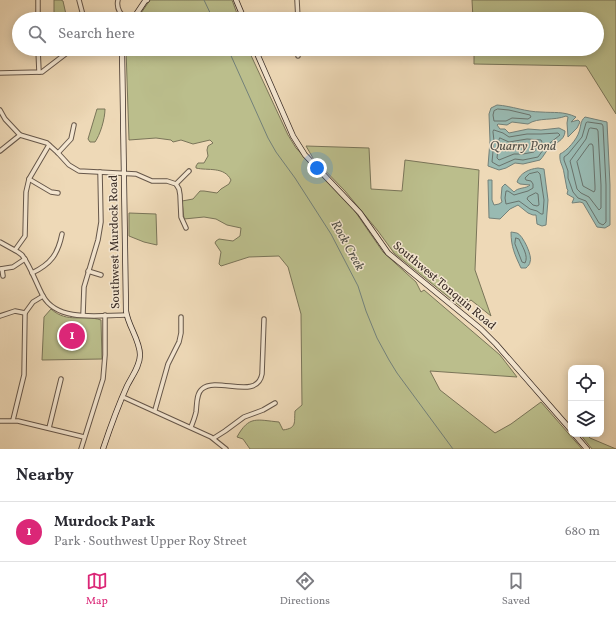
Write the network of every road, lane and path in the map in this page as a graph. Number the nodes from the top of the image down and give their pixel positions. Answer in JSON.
{"nodes":[{"id":1,"x":38,"y":0,"type":"edge"},
{"id":2,"x":79,"y":0,"type":"edge"},
{"id":3,"x":118,"y":0,"type":"edge"},
{"id":4,"x":146,"y":0,"type":"edge"},
{"id":5,"x":236,"y":0,"type":"edge"},
{"id":6,"x":297,"y":0,"type":"edge"},
{"id":7,"x":38,"y":12,"type":"edge"},
{"id":8,"x":82,"y":12,"type":"edge"},
{"id":9,"x":120,"y":12,"type":"edge"},
{"id":10,"x":138,"y":12,"type":"edge"},
{"id":11,"x":241,"y":12,"type":"edge"},
{"id":12,"x":298,"y":12,"type":"edge"},
{"id":13,"x":38,"y":56,"type":"edge"},
{"id":14,"x":63,"y":56,"type":"edge"},
{"id":15,"x":122,"y":56,"type":"edge"},
{"id":16,"x":258,"y":56,"type":"edge"},
{"id":17,"x":39,"y":72,"type":"junction"},
{"id":18,"x":0,"y":73,"type":"edge"},
{"id":19,"x":0,"y":110,"type":"edge"},
{"id":20,"x":74,"y":125,"type":"dead end"},
{"id":21,"x":20,"y":135,"type":"junction"},
{"id":22,"x":49,"y":145,"type":"junction"},
{"id":23,"x":0,"y":150,"type":"edge"},
{"id":24,"x":58,"y":153,"type":"junction"},
{"id":25,"x":189,"y":171,"type":"dead end"},
{"id":26,"x":100,"y":172,"type":"junction"},
{"id":27,"x":124,"y":173,"type":"junction"},
{"id":28,"x":29,"y":179,"type":"junction"},
{"id":29,"x":176,"y":184,"type":"junction"},
{"id":30,"x":58,"y":193,"type":"dead end"},
{"id":31,"x":186,"y":228,"type":"dead end"},
{"id":32,"x":62,"y":234,"type":"dead end"},
{"id":33,"x":0,"y":242,"type":"edge"},
{"id":34,"x":15,"y":250,"type":"junction"},
{"id":35,"x":25,"y":259,"type":"junction"},
{"id":36,"x":1,"y":269,"type":"edge"},
{"id":37,"x":88,"y":271,"type":"junction"},
{"id":38,"x":32,"y":272,"type":"junction"},
{"id":39,"x":101,"y":275,"type":"dead end"},
{"id":40,"x":3,"y":276,"type":"dead end"},
{"id":41,"x":43,"y":296,"type":"junction"},
{"id":42,"x":25,"y":314,"type":"junction"},
{"id":43,"x":105,"y":315,"type":"junction"},
{"id":44,"x":126,"y":315,"type":"junction"},
{"id":45,"x":0,"y":316,"type":"edge"},
{"id":46,"x":83,"y":316,"type":"junction"},
{"id":47,"x":181,"y":317,"type":"dead end"},
{"id":48,"x":264,"y":319,"type":"dead end"},
{"id":49,"x":61,"y":379,"type":"dead end"},
{"id":50,"x":123,"y":397,"type":"junction"},
{"id":51,"x":275,"y":404,"type":"dead end"},
{"id":52,"x":155,"y":410,"type":"junction"},
{"id":53,"x":13,"y":420,"type":"junction"},
{"id":54,"x":0,"y":421,"type":"edge"},
{"id":55,"x":191,"y":427,"type":"junction"},
{"id":56,"x":568,"y":427,"type":"edge"},
{"id":57,"x":49,"y":428,"type":"junction"},
{"id":58,"x":84,"y":437,"type":"junction"},
{"id":59,"x":577,"y":437,"type":"edge"},
{"id":60,"x":214,"y":438,"type":"junction"},
{"id":61,"x":81,"y":449,"type":"edge"},
{"id":62,"x":103,"y":449,"type":"edge"},
{"id":63,"x":226,"y":449,"type":"edge"},
{"id":64,"x":587,"y":449,"type":"edge"}],
"edges":[{"from":1,"to":7,"type":"street"},
{"from":2,"to":8,"type":"street"},
{"from":3,"to":9,"type":"street"},
{"from":4,"to":10,"type":"main road"},
{"from":5,"to":11,"type":"main road"},
{"from":6,"to":12,"type":"street"},
{"from":13,"to":17,"type":"street"},
{"from":14,"to":17,"type":"street"},
{"from":15,"to":27,"type":"main road","name":"Southwest Murdock Road"},
{"from":16,"to":56,"type":"main road","name":"Southwest Tonquin Road"},
{"from":17,"to":18,"type":"street"},
{"from":19,"to":21,"type":"street"},
{"from":20,"to":24,"type":"street"},
{"from":21,"to":22,"type":"street"},
{"from":21,"to":23,"type":"street"},
{"from":22,"to":24,"type":"street"},
{"from":22,"to":28,"type":"street"},
{"from":24,"to":26,"type":"street"},
{"from":25,"to":29,"type":"street"},
{"from":26,"to":27,"type":"street"},
{"from":26,"to":37,"type":"street"},
{"from":27,"to":29,"type":"street"},
{"from":27,"to":44,"type":"main road","name":"Southwest Murdock Road"},
{"from":28,"to":30,"type":"street"},
{"from":28,"to":34,"type":"street"},
{"from":29,"to":31,"type":"street"},
{"from":32,"to":38,"type":"street"},
{"from":33,"to":34,"type":"street"},
{"from":34,"to":35,"type":"street"},
{"from":35,"to":36,"type":"street"},
{"from":35,"to":38,"type":"street"},
{"from":36,"to":40,"type":"street"},
{"from":37,"to":39,"type":"street"},
{"from":37,"to":46,"type":"street"},
{"from":38,"to":41,"type":"street"},
{"from":41,"to":42,"type":"street"},
{"from":41,"to":46,"type":"street"},
{"from":42,"to":45,"type":"street"},
{"from":42,"to":53,"type":"street"},
{"from":43,"to":44,"type":"street"},
{"from":43,"to":46,"type":"street"},
{"from":43,"to":58,"type":"street"},
{"from":44,"to":50,"type":"main road","name":"Southwest Murdock Road"},
{"from":47,"to":52,"type":"street"},
{"from":48,"to":55,"type":"street"},
{"from":49,"to":57,"type":"street"},
{"from":50,"to":52,"type":"street"},
{"from":50,"to":62,"type":"main road","name":"Southwest Murdock Road"},
{"from":51,"to":60,"type":"street"},
{"from":52,"to":55,"type":"street"},
{"from":53,"to":54,"type":"street"},
{"from":53,"to":57,"type":"street"},
{"from":55,"to":60,"type":"street"},
{"from":57,"to":58,"type":"street"},
{"from":58,"to":61,"type":"street"},
{"from":59,"to":64,"type":"main road"},
{"from":60,"to":63,"type":"street"}]}
